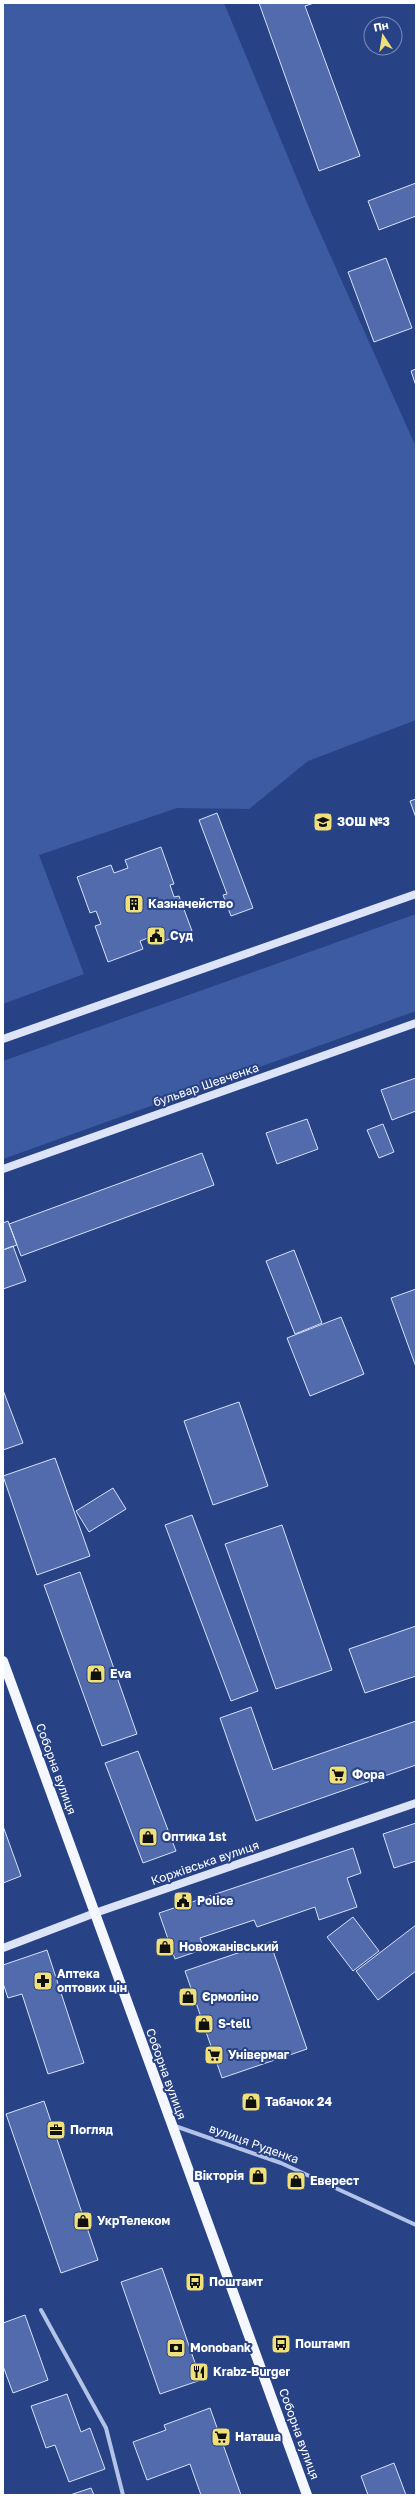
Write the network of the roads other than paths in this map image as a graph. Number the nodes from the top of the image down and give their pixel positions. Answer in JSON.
{"nodes":[{"id":1,"x":416,"y":894,"type":"edge"},
{"id":2,"x":416,"y":1023,"type":"edge"},
{"id":3,"x":3,"y":1038,"type":"edge"},
{"id":4,"x":3,"y":1169,"type":"edge"},
{"id":5,"x":3,"y":1661,"type":"edge"},
{"id":6,"x":416,"y":1803,"type":"edge"},
{"id":7,"x":95,"y":1913,"type":"junction"},
{"id":8,"x":3,"y":1948,"type":"edge"},
{"id":9,"x":171,"y":2125,"type":"junction"},
{"id":10,"x":416,"y":2225,"type":"edge"},
{"id":11,"x":41,"y":2310,"type":"dead end"},
{"id":12,"x":123,"y":2495,"type":"edge"},
{"id":13,"x":306,"y":2495,"type":"edge"}],
"edges":[{"from":1,"to":3,"type":"main road"},
{"from":2,"to":4,"type":"main road","name":"бульвар Шевченка"},
{"from":5,"to":7,"type":"main road","name":"Соборна вулиця"},
{"from":6,"to":7,"type":"main road","name":"Коржівська вулиця"},
{"from":7,"to":8,"type":"main road","name":"Коржівська вулиця"},
{"from":7,"to":9,"type":"main road","name":"Соборна вулиця"},
{"from":9,"to":10,"type":"street","name":"вулиця Руденка"},
{"from":9,"to":13,"type":"main road","name":"Соборна вулиця"},
{"from":11,"to":12,"type":"street"}]}
